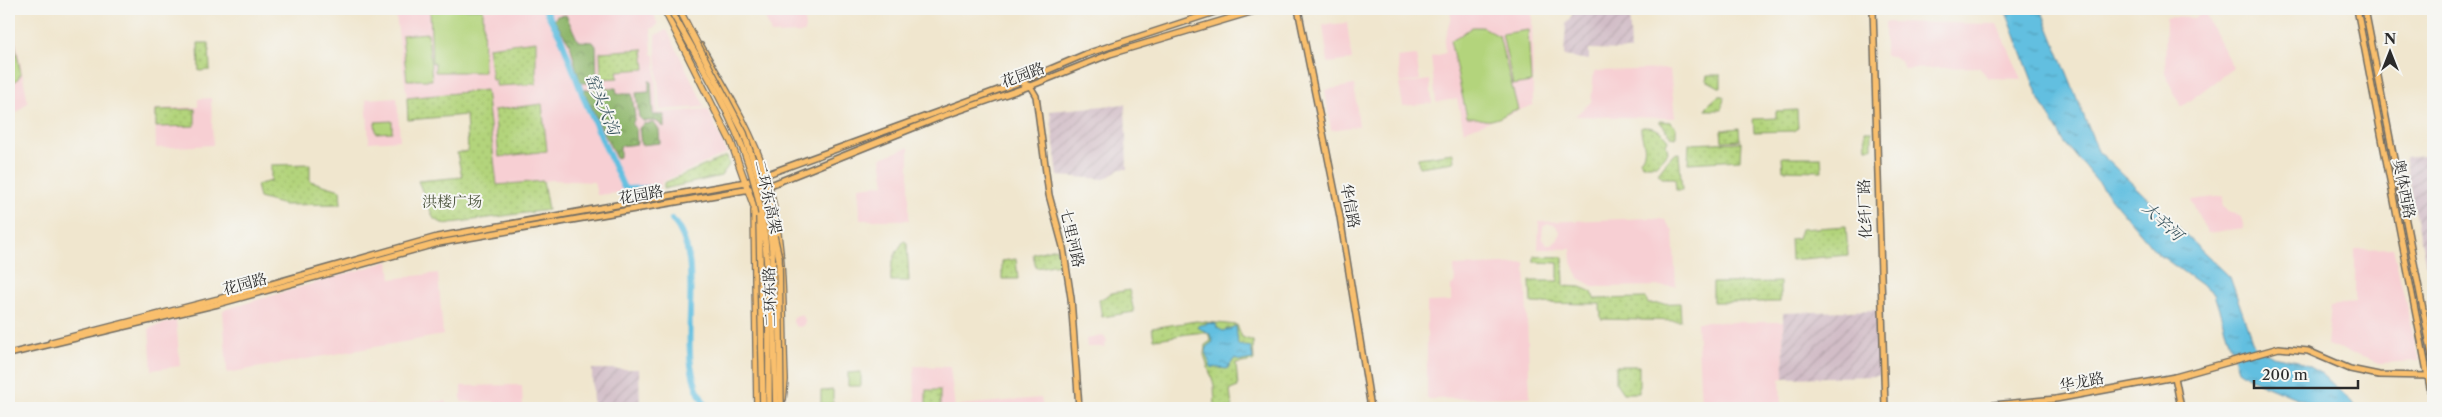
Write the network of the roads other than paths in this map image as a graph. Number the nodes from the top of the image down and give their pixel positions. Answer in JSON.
{"nodes":[{"id":1,"x":664,"y":9,"type":"edge"},
{"id":2,"x":670,"y":9,"type":"edge"},
{"id":3,"x":680,"y":9,"type":"edge"},
{"id":4,"x":1224,"y":9,"type":"edge"},
{"id":5,"x":1261,"y":9,"type":"edge"},
{"id":6,"x":1298,"y":9,"type":"edge"},
{"id":7,"x":1873,"y":9,"type":"edge"},
{"id":8,"x":2372,"y":9,"type":"edge"},
{"id":9,"x":2365,"y":10,"type":"edge"},
{"id":10,"x":2358,"y":12,"type":"edge"},
{"id":11,"x":1020,"y":82,"type":"junction"},
{"id":12,"x":1030,"y":86,"type":"junction"},
{"id":13,"x":766,"y":176,"type":"junction"},
{"id":14,"x":747,"y":186,"type":"junction"},
{"id":15,"x":768,"y":186,"type":"junction"},
{"id":16,"x":711,"y":189,"type":"junction"},
{"id":17,"x":712,"y":195,"type":"junction"},
{"id":18,"x":758,"y":199,"type":"junction"},
{"id":19,"x":754,"y":206,"type":"junction"},
{"id":20,"x":769,"y":221,"type":"junction"},
{"id":21,"x":9,"y":353,"type":"edge"},
{"id":22,"x":2433,"y":361,"type":"edge"},
{"id":23,"x":2428,"y":376,"type":"junction"},
{"id":24,"x":2175,"y":377,"type":"junction"},
{"id":25,"x":2433,"y":403,"type":"edge"},
{"id":26,"x":757,"y":408,"type":"edge"},
{"id":27,"x":763,"y":408,"type":"edge"},
{"id":28,"x":769,"y":408,"type":"edge"},
{"id":29,"x":776,"y":408,"type":"edge"},
{"id":30,"x":781,"y":408,"type":"edge"},
{"id":31,"x":1079,"y":408,"type":"edge"},
{"id":32,"x":1371,"y":408,"type":"edge"},
{"id":33,"x":1885,"y":408,"type":"edge"},
{"id":34,"x":1962,"y":408,"type":"edge"},
{"id":35,"x":2181,"y":408,"type":"edge"}],
"edges":[{"from":1,"to":14,"type":"highway","name":"二环东路"},
{"from":2,"to":18,"type":"highway","name":"二环东高架","bridge":true},
{"from":3,"to":13,"type":"highway","name":"二环东路"},
{"from":3,"to":20,"type":"highway","name":"二环东高架","bridge":true},
{"from":4,"to":11,"type":"main road","name":"花园路"},
{"from":5,"to":12,"type":"main road","name":"花园路"},
{"from":6,"to":32,"type":"main road","name":"华信路"},
{"from":7,"to":33,"type":"main road","name":"化纤厂路"},
{"from":8,"to":9,"type":"main road"},
{"from":9,"to":10,"type":"main road"},
{"from":9,"to":22,"type":"main road","name":"奥体西路"},
{"from":10,"to":23,"type":"main road","name":"奥体西路"},
{"from":11,"to":12,"type":"main road"},
{"from":11,"to":13,"type":"main road","name":"花园路"},
{"from":12,"to":15,"type":"main road","name":"花园路"},
{"from":12,"to":31,"type":"main road","name":"七里河路"},
{"from":13,"to":14,"type":"main road","name":"花园路"},
{"from":13,"to":15,"type":"highway","name":"二环东路"},
{"from":14,"to":15,"type":"main road","name":"花园路"},
{"from":14,"to":16,"type":"main road","name":"花园路"},
{"from":14,"to":17,"type":"main road","name":"花园路"},
{"from":14,"to":19,"type":"highway","name":"二环东路"},
{"from":15,"to":30,"type":"highway","name":"二环东路"},
{"from":16,"to":17,"type":"main road"},
{"from":16,"to":21,"type":"main road","name":"花园路"},
{"from":17,"to":21,"type":"main road","name":"花园路"},
{"from":18,"to":27,"type":"highway","bridge":true},
{"from":18,"to":28,"type":"highway","name":"二环东高架","bridge":true},
{"from":19,"to":26,"type":"highway","name":"二环东路"},
{"from":19,"to":27,"type":"highway","name":"二环东路"},
{"from":20,"to":29,"type":"highway","name":"二环东高架","bridge":true},
{"from":20,"to":30,"type":"highway","bridge":true},
{"from":23,"to":24,"type":"main road","name":"华龙路"},
{"from":23,"to":25,"type":"main road","name":"奥体西路"},
{"from":24,"to":34,"type":"main road","name":"华龙路"},
{"from":24,"to":35,"type":"main road"}]}
